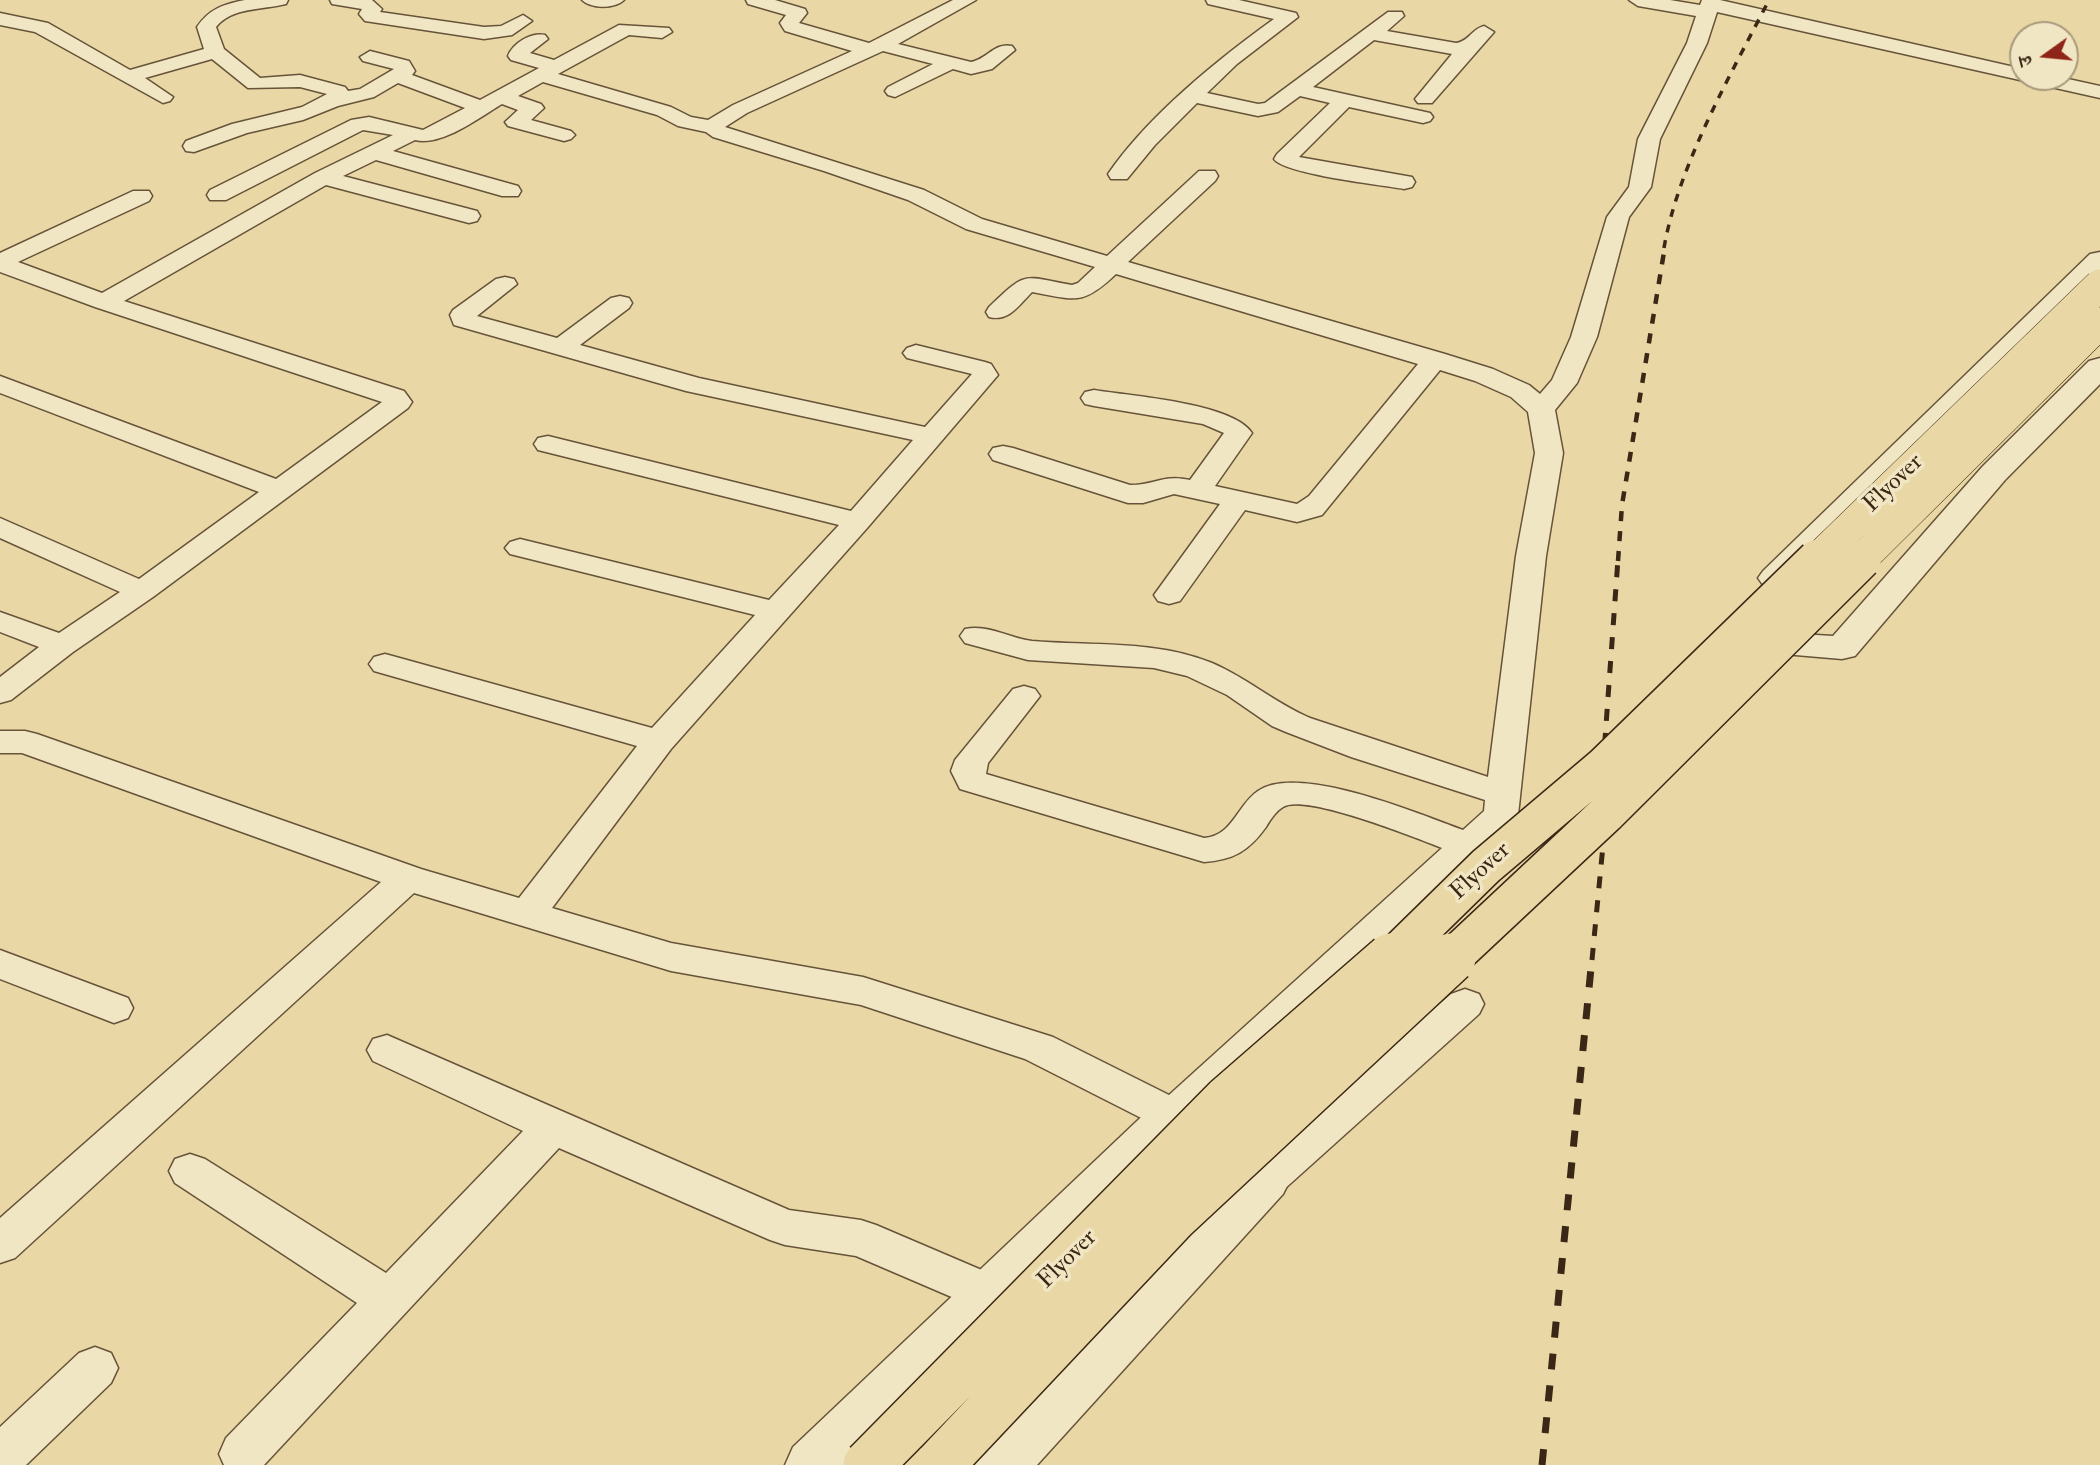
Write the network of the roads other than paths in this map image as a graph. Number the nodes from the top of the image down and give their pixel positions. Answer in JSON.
{"nodes":[{"id":1,"x":279,"y":0,"type":"edge"},
{"id":2,"x":339,"y":0,"type":"edge"},
{"id":3,"x":591,"y":0,"type":"edge"},
{"id":4,"x":615,"y":0,"type":"edge"},
{"id":5,"x":755,"y":0,"type":"edge"},
{"id":6,"x":967,"y":0,"type":"edge"},
{"id":7,"x":1215,"y":0,"type":"edge"},
{"id":8,"x":1637,"y":0,"type":"edge"},
{"id":9,"x":1709,"y":5,"type":"edge"},
{"id":10,"x":1395,"y":16,"type":"dead end"},
{"id":11,"x":0,"y":19,"type":"edge"},
{"id":12,"x":523,"y":21,"type":"dead end"},
{"id":13,"x":662,"y":32,"type":"dead end"},
{"id":14,"x":1485,"y":32,"type":"dead end"},
{"id":15,"x":1371,"y":34,"type":"junction"},
{"id":16,"x":538,"y":39,"type":"dead end"},
{"id":17,"x":876,"y":47,"type":"junction"},
{"id":18,"x":1468,"y":48,"type":"junction"},
{"id":19,"x":1005,"y":50,"type":"dead end"},
{"id":20,"x":215,"y":52,"type":"junction"},
{"id":21,"x":370,"y":57,"type":"dead end"},
{"id":22,"x":951,"y":63,"type":"junction"},
{"id":23,"x":550,"y":72,"type":"junction"},
{"id":24,"x":2009,"y":72,"type":"edge"},
{"id":25,"x":130,"y":76,"type":"junction"},
{"id":26,"x":399,"y":77,"type":"junction"},
{"id":27,"x":2079,"y":87,"type":"edge"},
{"id":28,"x":1297,"y":89,"type":"junction"},
{"id":29,"x":895,"y":91,"type":"dead end"},
{"id":30,"x":2100,"y":92,"type":"edge"},
{"id":31,"x":1193,"y":96,"type":"junction"},
{"id":32,"x":163,"y":97,"type":"dead end"},
{"id":33,"x":503,"y":98,"type":"junction"},
{"id":34,"x":1345,"y":100,"type":"junction"},
{"id":35,"x":333,"y":101,"type":"junction"},
{"id":36,"x":483,"y":108,"type":"junction"},
{"id":37,"x":713,"y":127,"type":"junction"},
{"id":38,"x":411,"y":134,"type":"junction"},
{"id":39,"x":564,"y":135,"type":"dead end"},
{"id":40,"x":194,"y":146,"type":"dead end"},
{"id":41,"x":372,"y":152,"type":"junction"},
{"id":42,"x":1119,"y":174,"type":"dead end"},
{"id":43,"x":1207,"y":176,"type":"dead end"},
{"id":44,"x":323,"y":178,"type":"junction"},
{"id":45,"x":1404,"y":182,"type":"dead end"},
{"id":46,"x":510,"y":191,"type":"dead end"},
{"id":47,"x":218,"y":195,"type":"dead end"},
{"id":48,"x":141,"y":196,"type":"dead end"},
{"id":49,"x":469,"y":216,"type":"dead end"},
{"id":50,"x":2100,"y":260,"type":"edge"},
{"id":51,"x":0,"y":263,"type":"edge"},
{"id":52,"x":1112,"y":265,"type":"junction"},
{"id":53,"x":505,"y":284,"type":"dead end"},
{"id":54,"x":2100,"y":285,"type":"edge"},
{"id":55,"x":104,"y":302,"type":"junction"},
{"id":56,"x":620,"y":303,"type":"dead end"},
{"id":57,"x":998,"y":312,"type":"dead end"},
{"id":58,"x":2100,"y":323,"type":"edge"},
{"id":59,"x":559,"y":348,"type":"junction"},
{"id":60,"x":916,"y":353,"type":"dead end"},
{"id":61,"x":1436,"y":359,"type":"junction"},
{"id":62,"x":2099,"y":369,"type":"edge"},
{"id":63,"x":0,"y":384,"type":"edge"},
{"id":64,"x":1094,"y":398,"type":"dead end"},
{"id":65,"x":1541,"y":409,"type":"junction"},
{"id":66,"x":931,"y":436,"type":"junction"},
{"id":67,"x":548,"y":444,"type":"dead end"},
{"id":68,"x":1003,"y":454,"type":"dead end"},
{"id":69,"x":280,"y":490,"type":"junction"},
{"id":70,"x":1197,"y":491,"type":"junction"},
{"id":71,"x":1237,"y":501,"type":"junction"},
{"id":72,"x":858,"y":520,"type":"junction"},
{"id":73,"x":0,"y":527,"type":"edge"},
{"id":74,"x":520,"y":548,"type":"dead end"},
{"id":75,"x":142,"y":591,"type":"junction"},
{"id":76,"x":1169,"y":595,"type":"dead end"},
{"id":77,"x":775,"y":611,"type":"junction"},
{"id":78,"x":0,"y":621,"type":"edge"},
{"id":79,"x":975,"y":636,"type":"dead end"},
{"id":80,"x":62,"y":645,"type":"junction"},
{"id":81,"x":385,"y":664,"type":"dead end"},
{"id":82,"x":0,"y":693,"type":"edge"},
{"id":83,"x":1024,"y":696,"type":"dead end"},
{"id":84,"x":659,"y":741,"type":"junction"},
{"id":85,"x":0,"y":742,"type":"edge"},
{"id":86,"x":1504,"y":794,"type":"junction"},
{"id":87,"x":1469,"y":845,"type":"junction"},
{"id":88,"x":408,"y":878,"type":"junction"},
{"id":89,"x":527,"y":914,"type":"junction"},
{"id":90,"x":0,"y":964,"type":"edge"},
{"id":91,"x":1465,"y":1004,"type":"dead end"},
{"id":92,"x":114,"y":1008,"type":"dead end"},
{"id":93,"x":387,"y":1050,"type":"dead end"},
{"id":94,"x":1174,"y":1116,"type":"junction"},
{"id":95,"x":553,"y":1127,"type":"junction"},
{"id":96,"x":190,"y":1171,"type":"dead end"},
{"id":97,"x":1266,"y":1180,"type":"junction"},
{"id":98,"x":0,"y":1245,"type":"edge"},
{"id":99,"x":989,"y":1294,"type":"junction"},
{"id":100,"x":390,"y":1300,"type":"junction"},
{"id":101,"x":95,"y":1368,"type":"dead end"},
{"id":102,"x":243,"y":1454,"type":"dead end"},
{"id":103,"x":0,"y":1458,"type":"edge"},
{"id":104,"x":813,"y":1465,"type":"edge"},
{"id":105,"x":868,"y":1465,"type":"edge"},
{"id":106,"x":939,"y":1465,"type":"edge"},
{"id":107,"x":1001,"y":1465,"type":"edge"}],
"edges":[{"from":1,"to":20,"type":"street"},
{"from":2,"to":12,"type":"street"},
{"from":3,"to":4,"type":"street"},
{"from":5,"to":17,"type":"street"},
{"from":6,"to":17,"type":"street"},
{"from":7,"to":31,"type":"street"},
{"from":8,"to":9,"type":"street"},
{"from":9,"to":24,"type":"street"},
{"from":9,"to":65,"type":"street"},
{"from":10,"to":15,"type":"street"},
{"from":11,"to":25,"type":"street"},
{"from":13,"to":23,"type":"street"},
{"from":14,"to":18,"type":"street"},
{"from":15,"to":18,"type":"street"},
{"from":15,"to":28,"type":"street"},
{"from":16,"to":23,"type":"street"},
{"from":17,"to":22,"type":"street"},
{"from":17,"to":37,"type":"street"},
{"from":18,"to":34,"type":"street"},
{"from":19,"to":22,"type":"street"},
{"from":20,"to":25,"type":"street"},
{"from":20,"to":35,"type":"street"},
{"from":21,"to":26,"type":"street"},
{"from":22,"to":29,"type":"street"},
{"from":23,"to":33,"type":"street"},
{"from":23,"to":37,"type":"street"},
{"from":25,"to":32,"type":"street"},
{"from":26,"to":35,"type":"street"},
{"from":26,"to":36,"type":"street"},
{"from":27,"to":30,"type":"street"},
{"from":28,"to":31,"type":"street"},
{"from":28,"to":34,"type":"street"},
{"from":31,"to":42,"type":"street"},
{"from":33,"to":36,"type":"street"},
{"from":33,"to":39,"type":"street"},
{"from":34,"to":45,"type":"street"},
{"from":35,"to":40,"type":"street"},
{"from":36,"to":38,"type":"street"},
{"from":37,"to":52,"type":"street"},
{"from":38,"to":41,"type":"street"},
{"from":38,"to":47,"type":"street"},
{"from":41,"to":44,"type":"street"},
{"from":41,"to":46,"type":"street"},
{"from":43,"to":52,"type":"street"},
{"from":44,"to":49,"type":"street"},
{"from":44,"to":55,"type":"street"},
{"from":48,"to":51,"type":"street"},
{"from":50,"to":62,"type":"street"},
{"from":51,"to":55,"type":"street"},
{"from":52,"to":57,"type":"street"},
{"from":52,"to":61,"type":"street"},
{"from":53,"to":59,"type":"street"},
{"from":54,"to":105,"type":"highway","name":"Flyover","bridge":true},
{"from":55,"to":69,"type":"street"},
{"from":56,"to":59,"type":"street"},
{"from":58,"to":106,"type":"highway","name":"Flyover","bridge":true},
{"from":59,"to":66,"type":"street"},
{"from":60,"to":66,"type":"street"},
{"from":61,"to":65,"type":"street"},
{"from":61,"to":71,"type":"street"},
{"from":63,"to":69,"type":"street"},
{"from":64,"to":70,"type":"street"},
{"from":65,"to":86,"type":"street"},
{"from":66,"to":72,"type":"street"},
{"from":67,"to":72,"type":"street"},
{"from":68,"to":70,"type":"street"},
{"from":69,"to":75,"type":"street"},
{"from":70,"to":71,"type":"street"},
{"from":71,"to":76,"type":"street"},
{"from":72,"to":77,"type":"street"},
{"from":73,"to":75,"type":"street"},
{"from":74,"to":77,"type":"street"},
{"from":75,"to":80,"type":"street"},
{"from":77,"to":84,"type":"street"},
{"from":78,"to":80,"type":"street"},
{"from":79,"to":86,"type":"street"},
{"from":80,"to":82,"type":"street"},
{"from":81,"to":84,"type":"street"},
{"from":83,"to":87,"type":"street"},
{"from":84,"to":89,"type":"street"},
{"from":85,"to":88,"type":"street"},
{"from":86,"to":87,"type":"street"},
{"from":87,"to":94,"type":"street"},
{"from":88,"to":89,"type":"street"},
{"from":88,"to":98,"type":"street"},
{"from":89,"to":94,"type":"street"},
{"from":90,"to":92,"type":"street"},
{"from":91,"to":97,"type":"street"},
{"from":93,"to":95,"type":"street"},
{"from":94,"to":97,"type":"street"},
{"from":94,"to":99,"type":"street"},
{"from":95,"to":99,"type":"street"},
{"from":95,"to":100,"type":"street"},
{"from":96,"to":100,"type":"street"},
{"from":97,"to":107,"type":"street"},
{"from":99,"to":104,"type":"street"},
{"from":100,"to":102,"type":"street"},
{"from":101,"to":103,"type":"street"}]}
